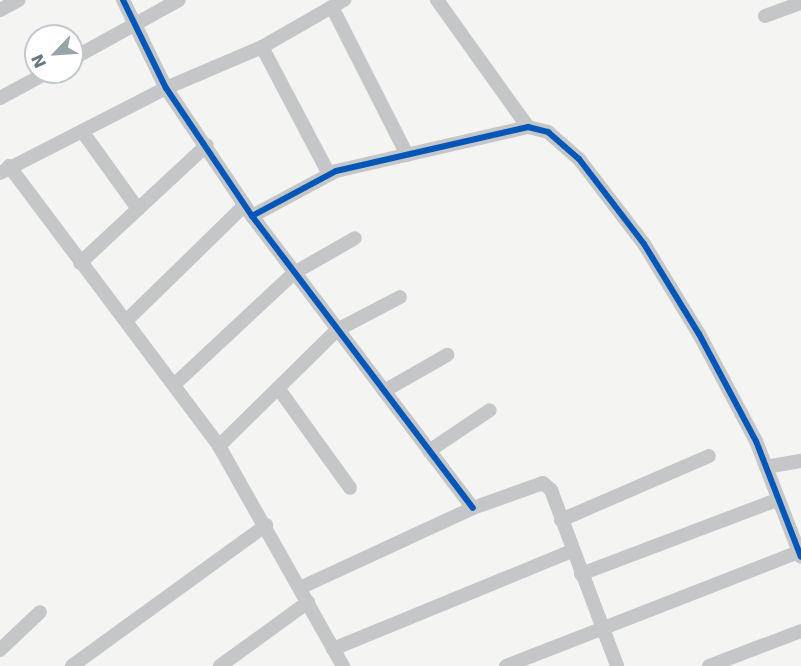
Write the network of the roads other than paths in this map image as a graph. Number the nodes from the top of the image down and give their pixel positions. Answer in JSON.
{"nodes":[{"id":1,"x":19,"y":0,"type":"edge"},
{"id":2,"x":123,"y":0,"type":"edge"},
{"id":3,"x":179,"y":0,"type":"edge"},
{"id":4,"x":437,"y":0,"type":"edge"},
{"id":5,"x":801,"y":3,"type":"edge"},
{"id":6,"x":338,"y":4,"type":"edge"},
{"id":7,"x":0,"y":10,"type":"edge"},
{"id":8,"x":765,"y":16,"type":"dead end"},
{"id":9,"x":136,"y":23,"type":"junction"},
{"id":10,"x":262,"y":47,"type":"junction"},
{"id":11,"x":84,"y":52,"type":"edge"},
{"id":12,"x":26,"y":84,"type":"edge"},
{"id":13,"x":166,"y":88,"type":"junction"},
{"id":14,"x":0,"y":98,"type":"edge"},
{"id":15,"x":528,"y":127,"type":"junction"},
{"id":16,"x":82,"y":130,"type":"junction"},
{"id":17,"x":207,"y":145,"type":"junction"},
{"id":18,"x":407,"y":155,"type":"junction"},
{"id":19,"x":5,"y":169,"type":"edge"},
{"id":20,"x":329,"y":174,"type":"junction"},
{"id":21,"x":138,"y":209,"type":"junction"},
{"id":22,"x":248,"y":210,"type":"junction"},
{"id":23,"x":355,"y":238,"type":"dead end"},
{"id":24,"x":80,"y":263,"type":"junction"},
{"id":25,"x":294,"y":273,"type":"junction"},
{"id":26,"x":400,"y":297,"type":"dead end"},
{"id":27,"x":126,"y":321,"type":"junction"},
{"id":28,"x":337,"y":330,"type":"junction"},
{"id":29,"x":447,"y":355,"type":"dead end"},
{"id":30,"x":176,"y":383,"type":"junction"},
{"id":31,"x":278,"y":388,"type":"junction"},
{"id":32,"x":384,"y":391,"type":"junction"},
{"id":33,"x":490,"y":410,"type":"dead end"},
{"id":34,"x":219,"y":446,"type":"junction"},
{"id":35,"x":429,"y":451,"type":"junction"},
{"id":36,"x":709,"y":456,"type":"dead end"},
{"id":37,"x":801,"y":461,"type":"edge"},
{"id":38,"x":766,"y":467,"type":"junction"},
{"id":39,"x":350,"y":488,"type":"dead end"},
{"id":40,"x":777,"y":500,"type":"junction"},
{"id":41,"x":473,"y":508,"type":"junction"},
{"id":42,"x":561,"y":520,"type":"junction"},
{"id":43,"x":266,"y":525,"type":"junction"},
{"id":44,"x":797,"y":538,"type":"edge"},
{"id":45,"x":572,"y":551,"type":"junction"},
{"id":46,"x":800,"y":555,"type":"edge"},
{"id":47,"x":581,"y":574,"type":"junction"},
{"id":48,"x":302,"y":586,"type":"junction"},
{"id":49,"x":308,"y":602,"type":"junction"},
{"id":50,"x":40,"y":612,"type":"dead end"},
{"id":51,"x":603,"y":630,"type":"junction"},
{"id":52,"x":801,"y":631,"type":"edge"},
{"id":53,"x":333,"y":649,"type":"junction"},
{"id":54,"x":0,"y":650,"type":"edge"},
{"id":55,"x":72,"y":666,"type":"edge"},
{"id":56,"x":220,"y":666,"type":"edge"},
{"id":57,"x":343,"y":666,"type":"edge"},
{"id":58,"x":506,"y":666,"type":"edge"},
{"id":59,"x":617,"y":666,"type":"edge"},
{"id":60,"x":709,"y":666,"type":"edge"}],
"edges":[{"from":1,"to":7,"type":"street"},
{"from":2,"to":9,"type":"street"},
{"from":3,"to":9,"type":"street"},
{"from":4,"to":15,"type":"street"},
{"from":5,"to":8,"type":"street"},
{"from":6,"to":10,"type":"street"},
{"from":6,"to":18,"type":"street"},
{"from":9,"to":11,"type":"street"},
{"from":9,"to":13,"type":"street"},
{"from":10,"to":13,"type":"street"},
{"from":10,"to":20,"type":"street"},
{"from":12,"to":14,"type":"street"},
{"from":13,"to":16,"type":"street"},
{"from":13,"to":17,"type":"street"},
{"from":15,"to":18,"type":"street"},
{"from":15,"to":38,"type":"street"},
{"from":16,"to":19,"type":"street"},
{"from":16,"to":21,"type":"street"},
{"from":17,"to":21,"type":"street"},
{"from":17,"to":22,"type":"street"},
{"from":18,"to":20,"type":"street"},
{"from":19,"to":24,"type":"street"},
{"from":20,"to":22,"type":"street"},
{"from":21,"to":24,"type":"street"},
{"from":22,"to":25,"type":"street"},
{"from":22,"to":27,"type":"street"},
{"from":23,"to":25,"type":"street"},
{"from":24,"to":27,"type":"street"},
{"from":25,"to":28,"type":"street"},
{"from":25,"to":30,"type":"street"},
{"from":26,"to":28,"type":"street"},
{"from":27,"to":30,"type":"street"},
{"from":28,"to":31,"type":"street"},
{"from":28,"to":32,"type":"street"},
{"from":29,"to":32,"type":"street"},
{"from":30,"to":34,"type":"street"},
{"from":31,"to":34,"type":"street"},
{"from":31,"to":39,"type":"street"},
{"from":32,"to":35,"type":"street"},
{"from":33,"to":35,"type":"street"},
{"from":34,"to":43,"type":"street"},
{"from":35,"to":41,"type":"street"},
{"from":36,"to":42,"type":"street"},
{"from":37,"to":38,"type":"street"},
{"from":38,"to":40,"type":"street"},
{"from":40,"to":44,"type":"street"},
{"from":40,"to":47,"type":"street"},
{"from":41,"to":42,"type":"street"},
{"from":41,"to":48,"type":"street"},
{"from":42,"to":45,"type":"street"},
{"from":43,"to":48,"type":"street"},
{"from":43,"to":55,"type":"street"},
{"from":44,"to":46,"type":"street"},
{"from":45,"to":47,"type":"street"},
{"from":45,"to":53,"type":"street"},
{"from":46,"to":51,"type":"street"},
{"from":47,"to":51,"type":"street"},
{"from":48,"to":49,"type":"street"},
{"from":49,"to":53,"type":"street"},
{"from":49,"to":56,"type":"street"},
{"from":50,"to":54,"type":"street"},
{"from":51,"to":58,"type":"street"},
{"from":51,"to":59,"type":"street"},
{"from":52,"to":60,"type":"street"},
{"from":53,"to":57,"type":"street"}]}
